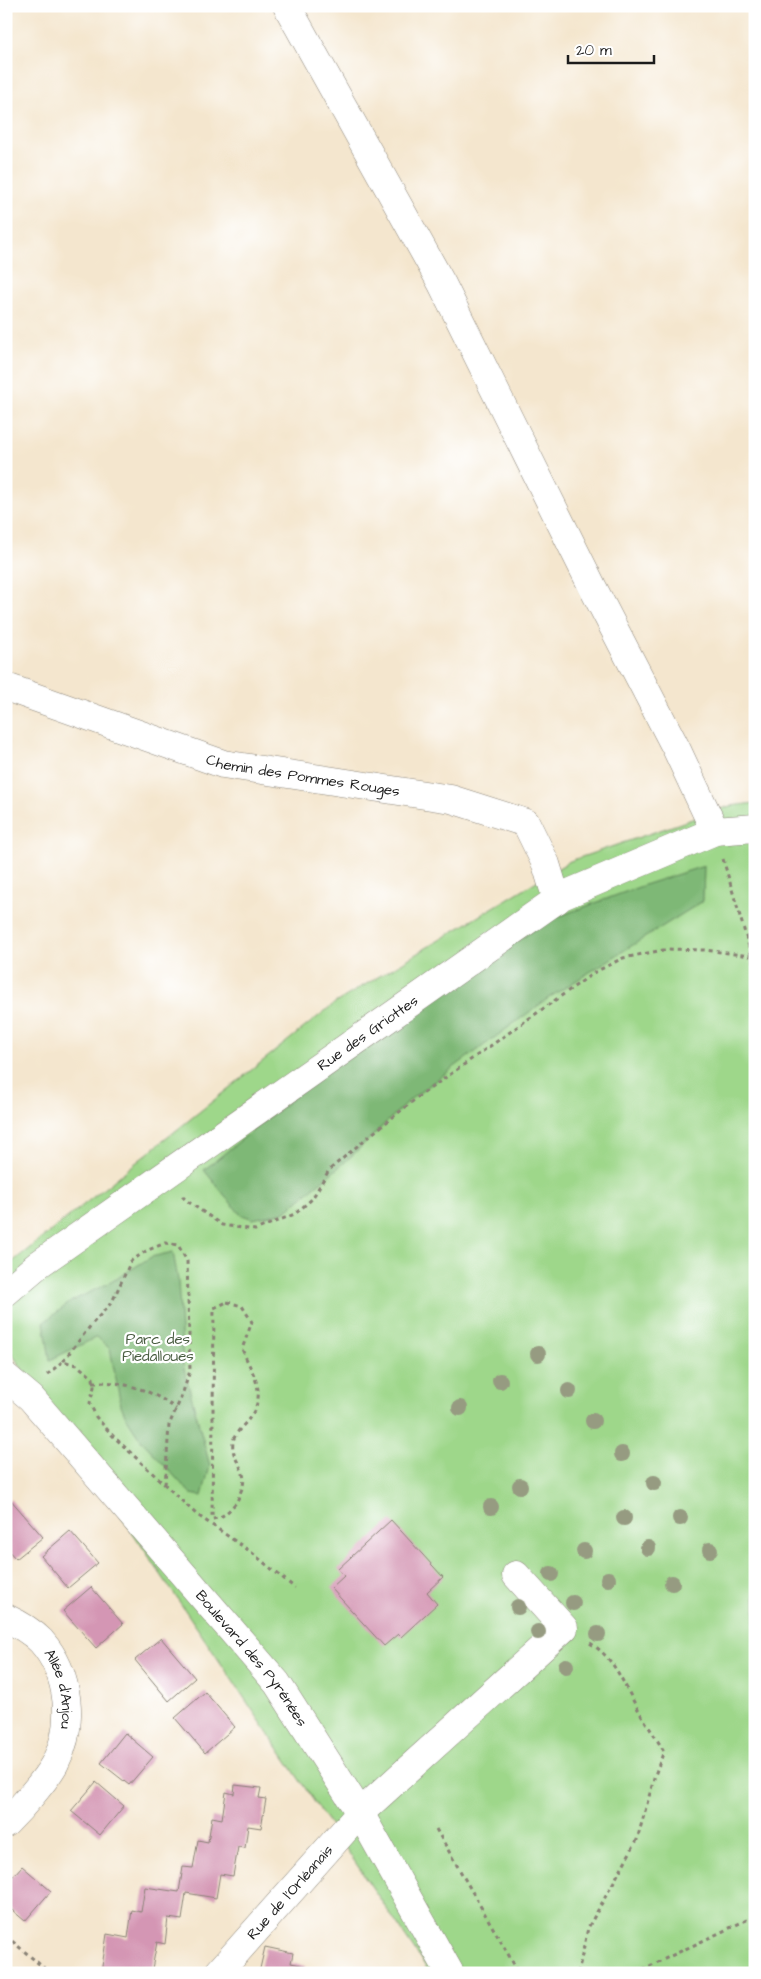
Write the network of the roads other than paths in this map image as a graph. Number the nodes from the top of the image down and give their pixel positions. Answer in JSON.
{"nodes":[{"id":1,"x":287,"y":6,"type":"edge"},
{"id":2,"x":6,"y":686,"type":"edge"},
{"id":3,"x":755,"y":828,"type":"edge"},
{"id":4,"x":715,"y":832,"type":"junction"},
{"id":5,"x":557,"y":900,"type":"junction"},
{"id":6,"x":6,"y":1292,"type":"edge"},
{"id":7,"x":6,"y":1378,"type":"edge"},
{"id":8,"x":516,"y":1576,"type":"dead end"},
{"id":9,"x":6,"y":1618,"type":"edge"},
{"id":10,"x":360,"y":1813,"type":"junction"},
{"id":11,"x":6,"y":1823,"type":"edge"},
{"id":12,"x":218,"y":1973,"type":"edge"},
{"id":13,"x":450,"y":1973,"type":"edge"}],
"edges":[{"from":1,"to":4,"type":"street"},
{"from":2,"to":5,"type":"street","name":"Chemin des Pommes Rouges"},
{"from":3,"to":4,"type":"street","name":"Rue des Griottes"},
{"from":4,"to":5,"type":"street","name":"Rue des Griottes"},
{"from":5,"to":6,"type":"street","name":"Rue des Griottes"},
{"from":7,"to":10,"type":"street","name":"Boulevard des Pyrénées"},
{"from":8,"to":10,"type":"street","name":"Rue de l'Orléanais"},
{"from":9,"to":11,"type":"street","name":"Allée d'Anjou"},
{"from":10,"to":12,"type":"street","name":"Rue de l'Orléanais"},
{"from":10,"to":13,"type":"street","name":"Boulevard des Pyrénées"}]}
